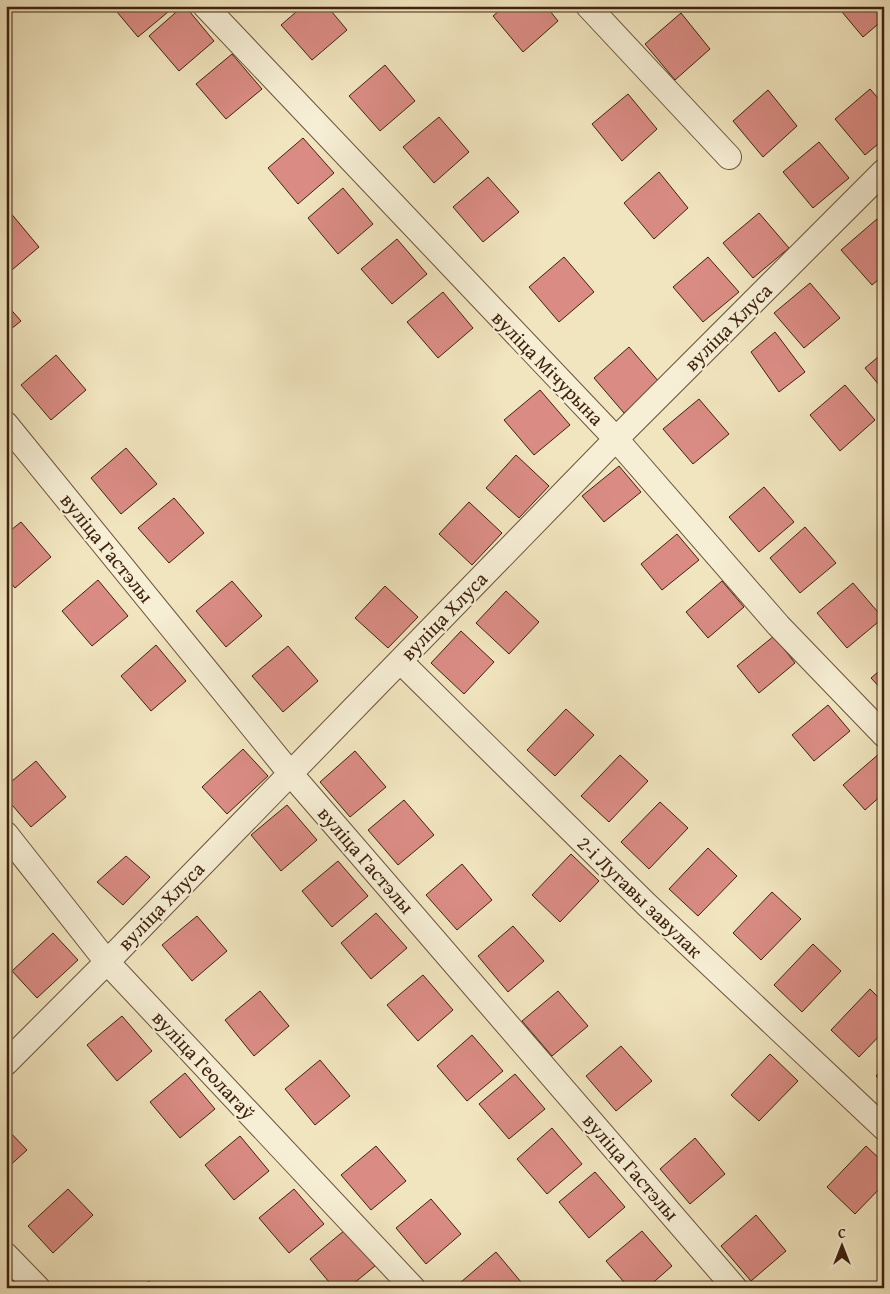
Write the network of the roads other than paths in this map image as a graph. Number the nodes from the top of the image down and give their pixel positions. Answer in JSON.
{"nodes":[{"id":1,"x":205,"y":6,"type":"edge"},
{"id":2,"x":588,"y":6,"type":"edge"},
{"id":3,"x":729,"y":157,"type":"dead end"},
{"id":4,"x":884,"y":171,"type":"edge"},
{"id":5,"x":6,"y":424,"type":"edge"},
{"id":6,"x":616,"y":439,"type":"junction"},
{"id":7,"x":400,"y":661,"type":"junction"},
{"id":8,"x":884,"y":735,"type":"edge"},
{"id":9,"x":290,"y":772,"type":"junction"},
{"id":10,"x":6,"y":834,"type":"edge"},
{"id":11,"x":107,"y":962,"type":"junction"},
{"id":12,"x":6,"y":1063,"type":"edge"},
{"id":13,"x":884,"y":1128,"type":"edge"},
{"id":14,"x":6,"y":1254,"type":"edge"},
{"id":15,"x":38,"y":1288,"type":"edge"},
{"id":16,"x":413,"y":1288,"type":"edge"},
{"id":17,"x":736,"y":1288,"type":"edge"}],
"edges":[{"from":1,"to":6,"type":"street","name":"вуліца Мічурына"},
{"from":2,"to":3,"type":"street"},
{"from":4,"to":6,"type":"street","name":"вуліца Хлуса"},
{"from":5,"to":9,"type":"street","name":"вуліца Гастэлы"},
{"from":6,"to":7,"type":"street","name":"вуліца Хлуса"},
{"from":6,"to":8,"type":"street","name":"вуліца Мічурына"},
{"from":7,"to":9,"type":"street","name":"вуліца Хлуса"},
{"from":7,"to":13,"type":"street","name":"2-і Лугавы завулак"},
{"from":9,"to":11,"type":"street","name":"вуліца Хлуса"},
{"from":9,"to":17,"type":"street","name":"вуліца Гастэлы"},
{"from":10,"to":11,"type":"street","name":"вуліца Геолагаў"},
{"from":11,"to":12,"type":"street","name":"вуліца Хлуса"},
{"from":11,"to":16,"type":"street","name":"вуліца Геолагаў"},
{"from":14,"to":15,"type":"street"}]}
